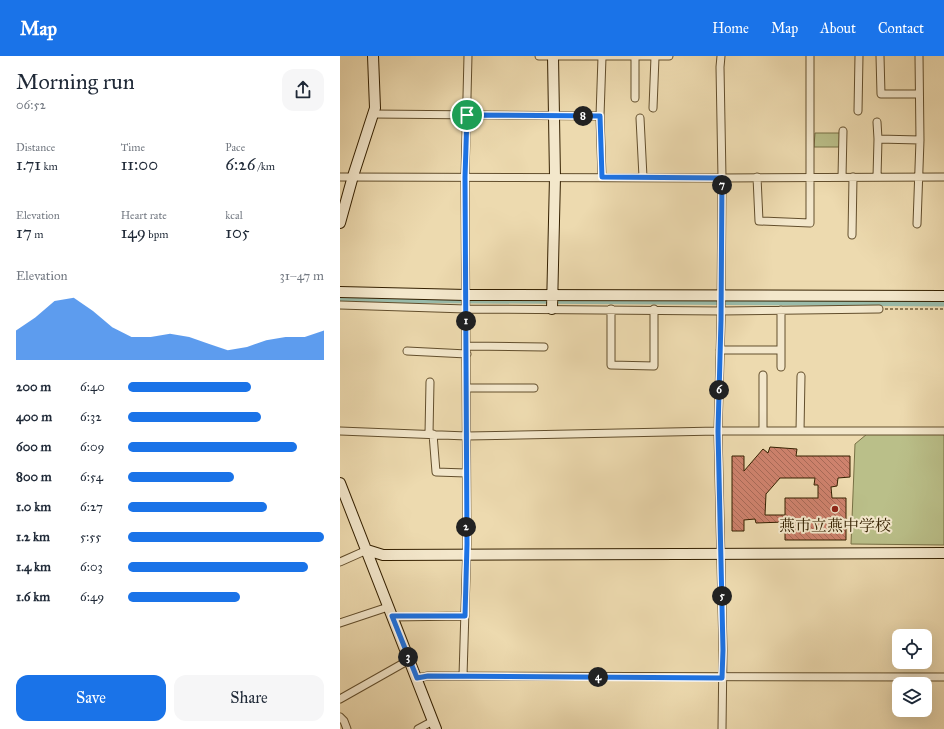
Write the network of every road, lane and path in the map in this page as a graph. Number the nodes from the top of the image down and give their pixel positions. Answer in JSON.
{"nodes":[{"id":1,"x":373,"y":56,"type":"edge"},
{"id":2,"x":468,"y":56,"type":"edge"},
{"id":3,"x":539,"y":56,"type":"edge"},
{"id":4,"x":553,"y":56,"type":"edge"},
{"id":5,"x":669,"y":56,"type":"edge"},
{"id":6,"x":721,"y":56,"type":"edge"},
{"id":7,"x":810,"y":56,"type":"edge"},
{"id":8,"x":859,"y":56,"type":"edge"},
{"id":9,"x":880,"y":56,"type":"edge"},
{"id":10,"x":919,"y":56,"type":"edge"},
{"id":11,"x":602,"y":57,"type":"edge"},
{"id":12,"x":635,"y":57,"type":"edge"},
{"id":13,"x":659,"y":57,"type":"edge"},
{"id":14,"x":919,"y":94,"type":"junction"},
{"id":15,"x":635,"y":98,"type":"dead end"},
{"id":16,"x":653,"y":108,"type":"dead end"},
{"id":17,"x":858,"y":111,"type":"dead end"},
{"id":18,"x":373,"y":114,"type":"junction"},
{"id":19,"x":467,"y":115,"type":"junction"},
{"id":20,"x":554,"y":116,"type":"junction"},
{"id":21,"x":600,"y":116,"type":"junction"},
{"id":22,"x":640,"y":118,"type":"dead end"},
{"id":23,"x":877,"y":122,"type":"dead end"},
{"id":24,"x":843,"y":131,"type":"dead end"},
{"id":25,"x":878,"y":139,"type":"junction"},
{"id":26,"x":920,"y":140,"type":"junction"},
{"id":27,"x":353,"y":176,"type":"junction"},
{"id":28,"x":944,"y":176,"type":"edge"},
{"id":29,"x":340,"y":177,"type":"edge"},
{"id":30,"x":465,"y":177,"type":"junction"},
{"id":31,"x":554,"y":177,"type":"junction"},
{"id":32,"x":602,"y":177,"type":"junction"},
{"id":33,"x":642,"y":177,"type":"junction"},
{"id":34,"x":757,"y":177,"type":"junction"},
{"id":35,"x":811,"y":177,"type":"junction"},
{"id":36,"x":842,"y":177,"type":"junction"},
{"id":37,"x":853,"y":177,"type":"junction"},
{"id":38,"x":877,"y":177,"type":"junction"},
{"id":39,"x":918,"y":177,"type":"junction"},
{"id":40,"x":722,"y":178,"type":"junction"},
{"id":41,"x":340,"y":223,"type":"edge"},
{"id":42,"x":917,"y":224,"type":"dead end"},
{"id":43,"x":852,"y":235,"type":"dead end"},
{"id":44,"x":340,"y":292,"type":"edge"},
{"id":45,"x":944,"y":296,"type":"edge"},
{"id":46,"x":466,"y":301,"type":"junction"},
{"id":47,"x":552,"y":302,"type":"junction"},
{"id":48,"x":721,"y":303,"type":"junction"},
{"id":49,"x":873,"y":304,"type":"junction"},
{"id":50,"x":340,"y":305,"type":"edge"},
{"id":51,"x":611,"y":309,"type":"junction"},
{"id":52,"x":654,"y":309,"type":"junction"},
{"id":53,"x":944,"y":309,"type":"edge"},
{"id":54,"x":781,"y":310,"type":"junction"},
{"id":55,"x":544,"y":347,"type":"dead end"},
{"id":56,"x":407,"y":350,"type":"dead end"},
{"id":57,"x":467,"y":350,"type":"junction"},
{"id":58,"x":720,"y":350,"type":"junction"},
{"id":59,"x":780,"y":350,"type":"junction"},
{"id":60,"x":781,"y":367,"type":"dead end"},
{"id":61,"x":763,"y":375,"type":"dead end"},
{"id":62,"x":801,"y":376,"type":"dead end"},
{"id":63,"x":430,"y":382,"type":"dead end"},
{"id":64,"x":467,"y":388,"type":"junction"},
{"id":65,"x":534,"y":388,"type":"dead end"},
{"id":66,"x":340,"y":431,"type":"edge"},
{"id":67,"x":718,"y":431,"type":"junction"},
{"id":68,"x":763,"y":431,"type":"junction"},
{"id":69,"x":800,"y":431,"type":"junction"},
{"id":70,"x":944,"y":431,"type":"edge"},
{"id":71,"x":431,"y":434,"type":"junction"},
{"id":72,"x":467,"y":436,"type":"junction"},
{"id":73,"x":466,"y":473,"type":"junction"},
{"id":74,"x":340,"y":486,"type":"edge"},
{"id":75,"x":367,"y":550,"type":"junction"},
{"id":76,"x":721,"y":553,"type":"junction"},
{"id":77,"x":944,"y":553,"type":"edge"},
{"id":78,"x":467,"y":555,"type":"junction"},
{"id":79,"x":340,"y":562,"type":"edge"},
{"id":80,"x":390,"y":612,"type":"junction"},
{"id":81,"x":465,"y":616,"type":"junction"},
{"id":82,"x":340,"y":623,"type":"edge"},
{"id":83,"x":409,"y":660,"type":"junction"},
{"id":84,"x":463,"y":676,"type":"junction"},
{"id":85,"x":417,"y":678,"type":"junction"},
{"id":86,"x":722,"y":678,"type":"junction"},
{"id":87,"x":944,"y":678,"type":"edge"},
{"id":88,"x":340,"y":699,"type":"edge"},
{"id":89,"x":340,"y":717,"type":"edge"},
{"id":90,"x":434,"y":725,"type":"edge"},
{"id":91,"x":347,"y":729,"type":"edge"},
{"id":92,"x":418,"y":729,"type":"edge"},
{"id":93,"x":722,"y":729,"type":"edge"}],
"edges":[{"from":1,"to":18,"type":"street"},
{"from":2,"to":19,"type":"street"},
{"from":3,"to":4,"type":"street"},
{"from":4,"to":11,"type":"street"},
{"from":4,"to":20,"type":"street"},
{"from":5,"to":13,"type":"street"},
{"from":6,"to":40,"type":"street"},
{"from":7,"to":35,"type":"street"},
{"from":8,"to":17,"type":"street"},
{"from":9,"to":14,"type":"street"},
{"from":10,"to":14,"type":"street"},
{"from":11,"to":12,"type":"street"},
{"from":11,"to":21,"type":"street"},
{"from":12,"to":13,"type":"street"},
{"from":12,"to":15,"type":"street"},
{"from":13,"to":16,"type":"street"},
{"from":14,"to":26,"type":"street"},
{"from":18,"to":19,"type":"street"},
{"from":18,"to":27,"type":"street"},
{"from":19,"to":20,"type":"street"},
{"from":19,"to":30,"type":"street"},
{"from":20,"to":21,"type":"street"},
{"from":20,"to":31,"type":"street"},
{"from":21,"to":32,"type":"street"},
{"from":22,"to":33,"type":"street"},
{"from":23,"to":25,"type":"street"},
{"from":24,"to":36,"type":"street"},
{"from":25,"to":26,"type":"street"},
{"from":25,"to":38,"type":"street"},
{"from":26,"to":39,"type":"street"},
{"from":27,"to":29,"type":"street"},
{"from":27,"to":30,"type":"street"},
{"from":27,"to":41,"type":"street"},
{"from":28,"to":39,"type":"street"},
{"from":30,"to":31,"type":"street"},
{"from":30,"to":46,"type":"street"},
{"from":31,"to":32,"type":"street"},
{"from":31,"to":47,"type":"street"},
{"from":32,"to":33,"type":"street"},
{"from":33,"to":40,"type":"street"},
{"from":34,"to":35,"type":"street"},
{"from":34,"to":35,"type":"street"},
{"from":34,"to":40,"type":"street"},
{"from":35,"to":36,"type":"street"},
{"from":36,"to":37,"type":"street"},
{"from":37,"to":38,"type":"street"},
{"from":37,"to":43,"type":"street"},
{"from":38,"to":39,"type":"street"},
{"from":39,"to":42,"type":"street"},
{"from":40,"to":48,"type":"street"},
{"from":44,"to":46,"type":"street"},
{"from":45,"to":49,"type":"street"},
{"from":46,"to":47,"type":"street"},
{"from":46,"to":47,"type":"street"},
{"from":46,"to":50,"type":"street"},
{"from":46,"to":57,"type":"street"},
{"from":47,"to":48,"type":"street"},
{"from":47,"to":51,"type":"street"},
{"from":48,"to":49,"type":"street"},
{"from":48,"to":52,"type":"street"},
{"from":48,"to":54,"type":"street"},
{"from":48,"to":58,"type":"street"},
{"from":49,"to":53,"type":"path"},
{"from":49,"to":54,"type":"street"},
{"from":51,"to":52,"type":"street"},
{"from":51,"to":52,"type":"street"},
{"from":54,"to":59,"type":"street"},
{"from":55,"to":57,"type":"street"},
{"from":56,"to":57,"type":"street"},
{"from":57,"to":64,"type":"street"},
{"from":58,"to":59,"type":"street"},
{"from":58,"to":67,"type":"street"},
{"from":59,"to":60,"type":"street"},
{"from":61,"to":68,"type":"street"},
{"from":62,"to":69,"type":"street"},
{"from":63,"to":71,"type":"street"},
{"from":64,"to":65,"type":"street"},
{"from":64,"to":72,"type":"street"},
{"from":66,"to":71,"type":"street"},
{"from":67,"to":68,"type":"street"},
{"from":67,"to":72,"type":"street"},
{"from":67,"to":76,"type":"street"},
{"from":68,"to":69,"type":"street"},
{"from":69,"to":70,"type":"street"},
{"from":71,"to":72,"type":"street"},
{"from":71,"to":73,"type":"street"},
{"from":72,"to":73,"type":"street"},
{"from":73,"to":78,"type":"street"},
{"from":74,"to":75,"type":"street"},
{"from":75,"to":78,"type":"street"},
{"from":75,"to":79,"type":"street"},
{"from":75,"to":80,"type":"street"},
{"from":76,"to":77,"type":"street"},
{"from":76,"to":78,"type":"street"},
{"from":76,"to":86,"type":"street"},
{"from":78,"to":81,"type":"street"},
{"from":80,"to":81,"type":"street"},
{"from":80,"to":82,"type":"street"},
{"from":80,"to":83,"type":"street"},
{"from":81,"to":84,"type":"street"},
{"from":83,"to":85,"type":"street"},
{"from":83,"to":88,"type":"street"},
{"from":84,"to":85,"type":"street"},
{"from":84,"to":86,"type":"street"},
{"from":85,"to":90,"type":"street"},
{"from":86,"to":87,"type":"street"},
{"from":86,"to":93,"type":"street"},
{"from":89,"to":91,"type":"street"},
{"from":90,"to":92,"type":"street"}]}
